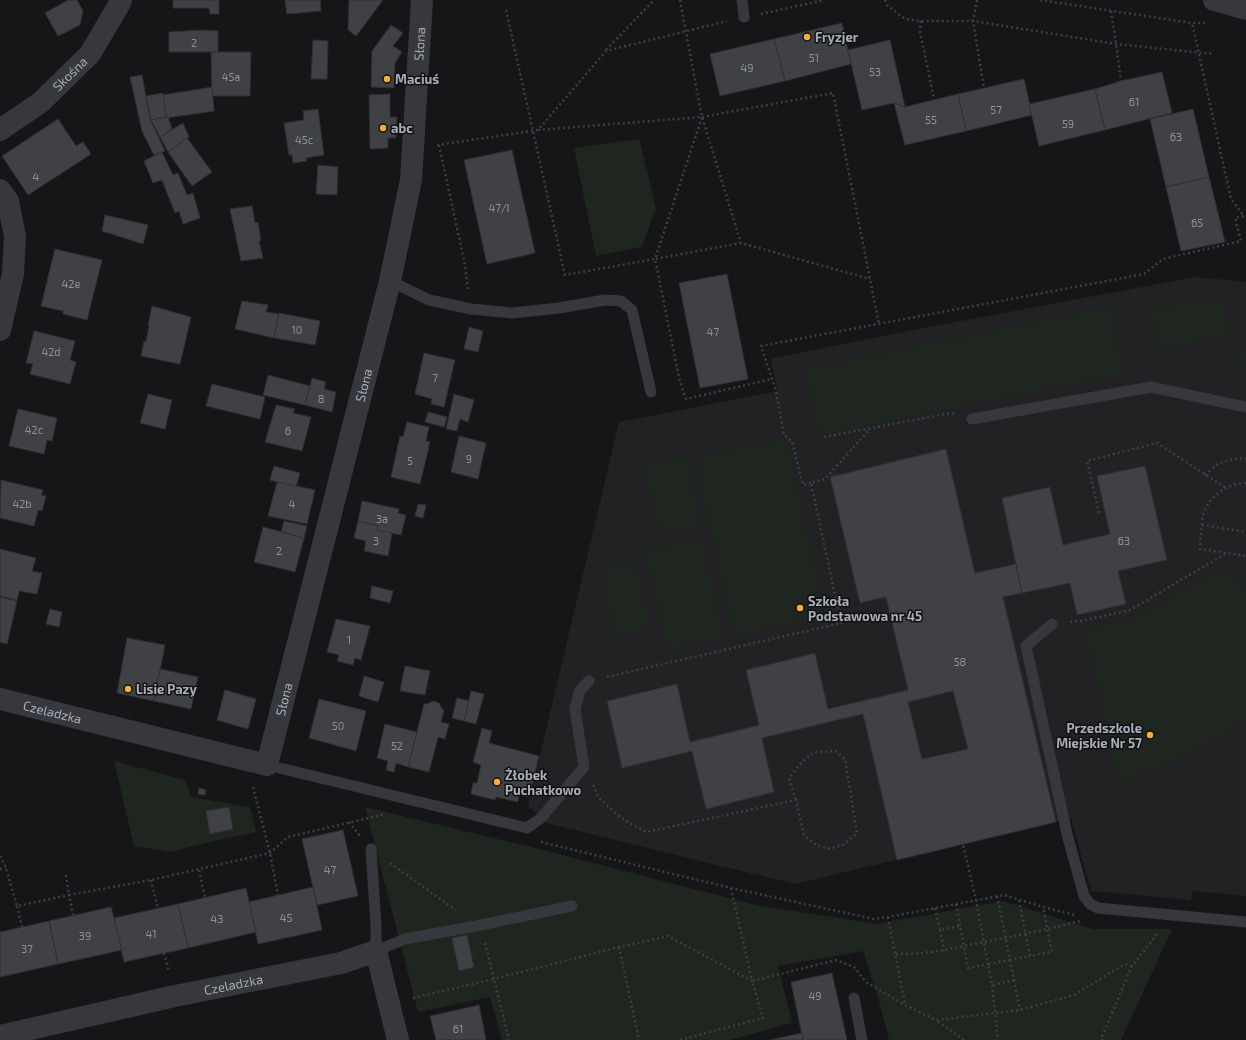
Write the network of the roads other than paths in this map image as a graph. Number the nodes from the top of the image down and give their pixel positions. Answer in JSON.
{"nodes":[{"id":1,"x":121,"y":0,"type":"edge"},
{"id":2,"x":422,"y":0,"type":"edge"},
{"id":3,"x":742,"y":0,"type":"edge"},
{"id":4,"x":1214,"y":0,"type":"edge"},
{"id":5,"x":1246,"y":9,"type":"edge"},
{"id":6,"x":744,"y":17,"type":"road end"},
{"id":7,"x":0,"y":130,"type":"edge"},
{"id":8,"x":0,"y":190,"type":"edge"},
{"id":9,"x":390,"y":281,"type":"junction"},
{"id":10,"x":0,"y":330,"type":"edge"},
{"id":11,"x":651,"y":392,"type":"dead end"},
{"id":12,"x":1246,"y":407,"type":"edge"},
{"id":13,"x":972,"y":419,"type":"road end"},
{"id":14,"x":1052,"y":624,"type":"road end"},
{"id":15,"x":589,"y":681,"type":"road end"},
{"id":16,"x":0,"y":699,"type":"edge"},
{"id":17,"x":267,"y":765,"type":"junction"},
{"id":18,"x":371,"y":849,"type":"dead end"},
{"id":19,"x":572,"y":906,"type":"dead end"},
{"id":20,"x":1246,"y":922,"type":"edge"},
{"id":21,"x":376,"y":951,"type":"junction"},
{"id":22,"x":854,"y":998,"type":"dead end"},
{"id":23,"x":0,"y":1036,"type":"edge"},
{"id":24,"x":398,"y":1040,"type":"edge"},
{"id":25,"x":862,"y":1040,"type":"edge"}],
"edges":[{"from":1,"to":7,"type":"street","name":"Skośna"},
{"from":2,"to":9,"type":"street","name":"Słona"},
{"from":3,"to":6,"type":"lane"},
{"from":4,"to":5,"type":"street"},
{"from":8,"to":10,"type":"street"},
{"from":9,"to":11,"type":"lane"},
{"from":9,"to":17,"type":"street","name":"Słona"},
{"from":12,"to":13,"type":"lane"},
{"from":14,"to":20,"type":"lane"},
{"from":15,"to":17,"type":"lane"},
{"from":16,"to":17,"type":"street","name":"Czeladzka"},
{"from":18,"to":21,"type":"lane"},
{"from":19,"to":21,"type":"lane"},
{"from":21,"to":23,"type":"street","name":"Czeladzka"},
{"from":21,"to":24,"type":"street"},
{"from":22,"to":25,"type":"lane"}]}
